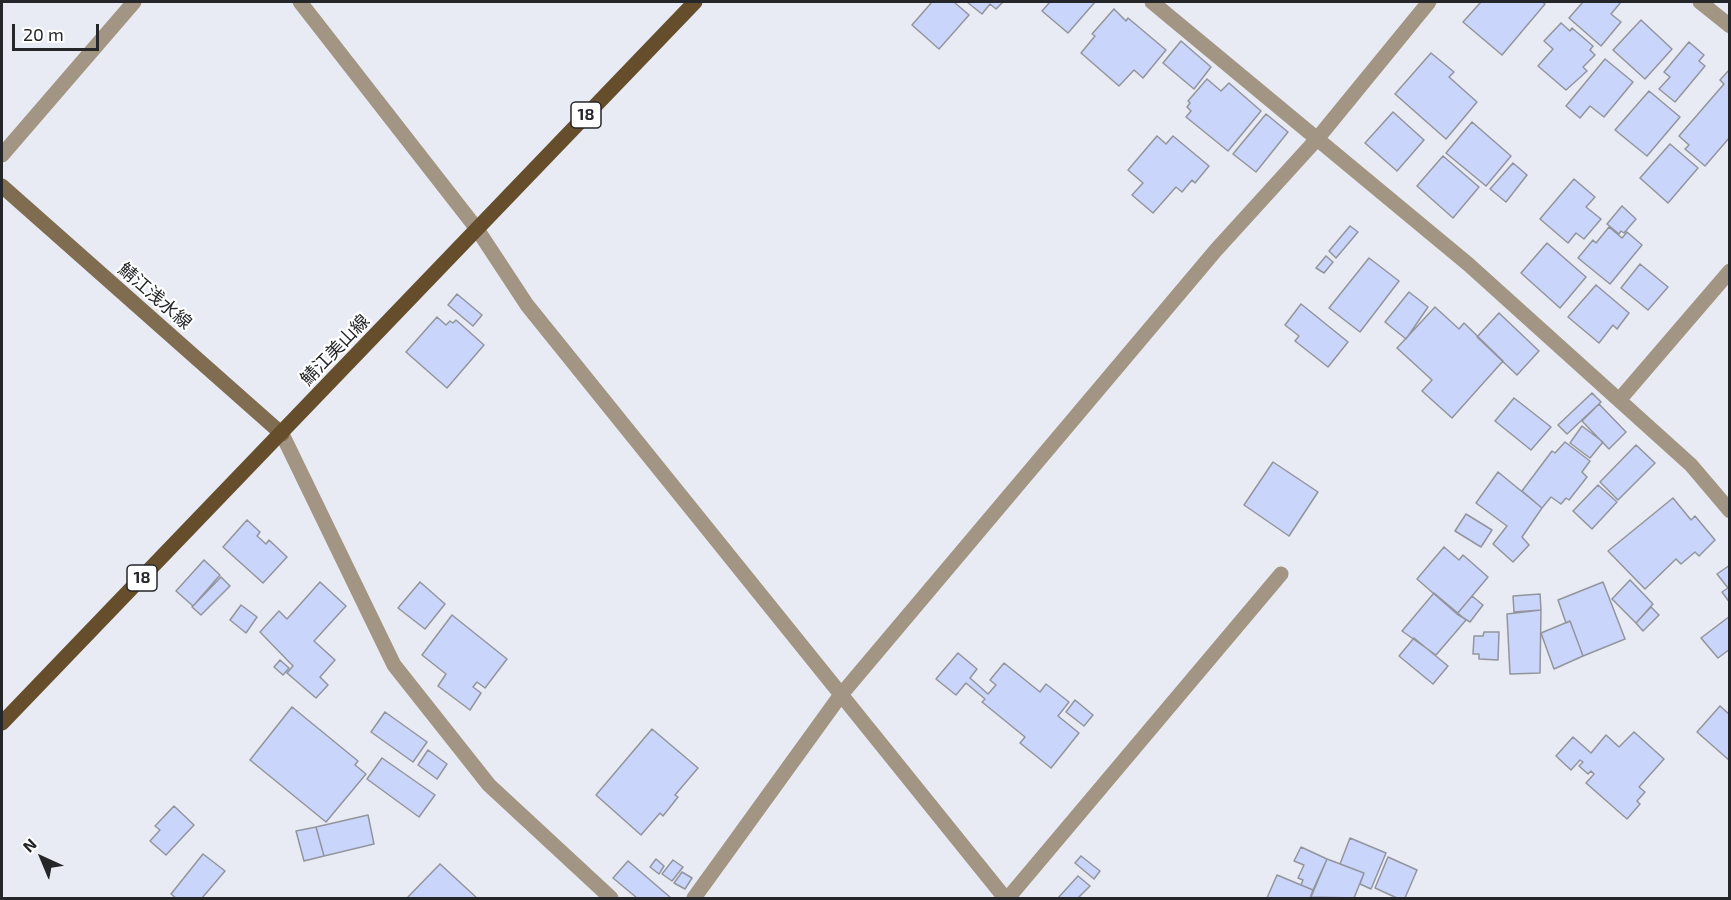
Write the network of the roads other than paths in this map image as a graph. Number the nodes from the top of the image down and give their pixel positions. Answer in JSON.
{"nodes":[{"id":1,"x":134,"y":2,"type":"edge"},
{"id":2,"x":300,"y":2,"type":"edge"},
{"id":3,"x":695,"y":2,"type":"edge"},
{"id":4,"x":1152,"y":2,"type":"edge"},
{"id":5,"x":1430,"y":2,"type":"edge"},
{"id":6,"x":1700,"y":2,"type":"edge"},
{"id":7,"x":1730,"y":26,"type":"edge"},
{"id":8,"x":1317,"y":139,"type":"junction"},
{"id":9,"x":2,"y":155,"type":"edge"},
{"id":10,"x":2,"y":186,"type":"edge"},
{"id":11,"x":477,"y":229,"type":"junction"},
{"id":12,"x":1730,"y":271,"type":"edge"},
{"id":13,"x":1620,"y":399,"type":"junction"},
{"id":14,"x":282,"y":434,"type":"junction"},
{"id":15,"x":1730,"y":511,"type":"edge"},
{"id":16,"x":1281,"y":574,"type":"dead end"},
{"id":17,"x":840,"y":696,"type":"junction"},
{"id":18,"x":2,"y":723,"type":"edge"},
{"id":19,"x":611,"y":898,"type":"edge"},
{"id":20,"x":694,"y":898,"type":"edge"},
{"id":21,"x":1006,"y":898,"type":"edge"}],
"edges":[{"from":1,"to":9,"type":"street"},
{"from":2,"to":11,"type":"street"},
{"from":3,"to":11,"type":"main road","name":"鯖江美山線","number":"18"},
{"from":4,"to":8,"type":"street"},
{"from":5,"to":8,"type":"street"},
{"from":6,"to":7,"type":"street"},
{"from":8,"to":13,"type":"street"},
{"from":8,"to":17,"type":"street"},
{"from":10,"to":14,"type":"main road","name":"鯖江浅水線"},
{"from":11,"to":14,"type":"main road","name":"鯖江美山線","number":"18"},
{"from":11,"to":17,"type":"street"},
{"from":12,"to":13,"type":"street"},
{"from":13,"to":15,"type":"street"},
{"from":14,"to":18,"type":"main road","name":"鯖江美山線","number":"18"},
{"from":14,"to":19,"type":"street"},
{"from":16,"to":21,"type":"street"},
{"from":17,"to":20,"type":"street"},
{"from":17,"to":21,"type":"street"}]}
